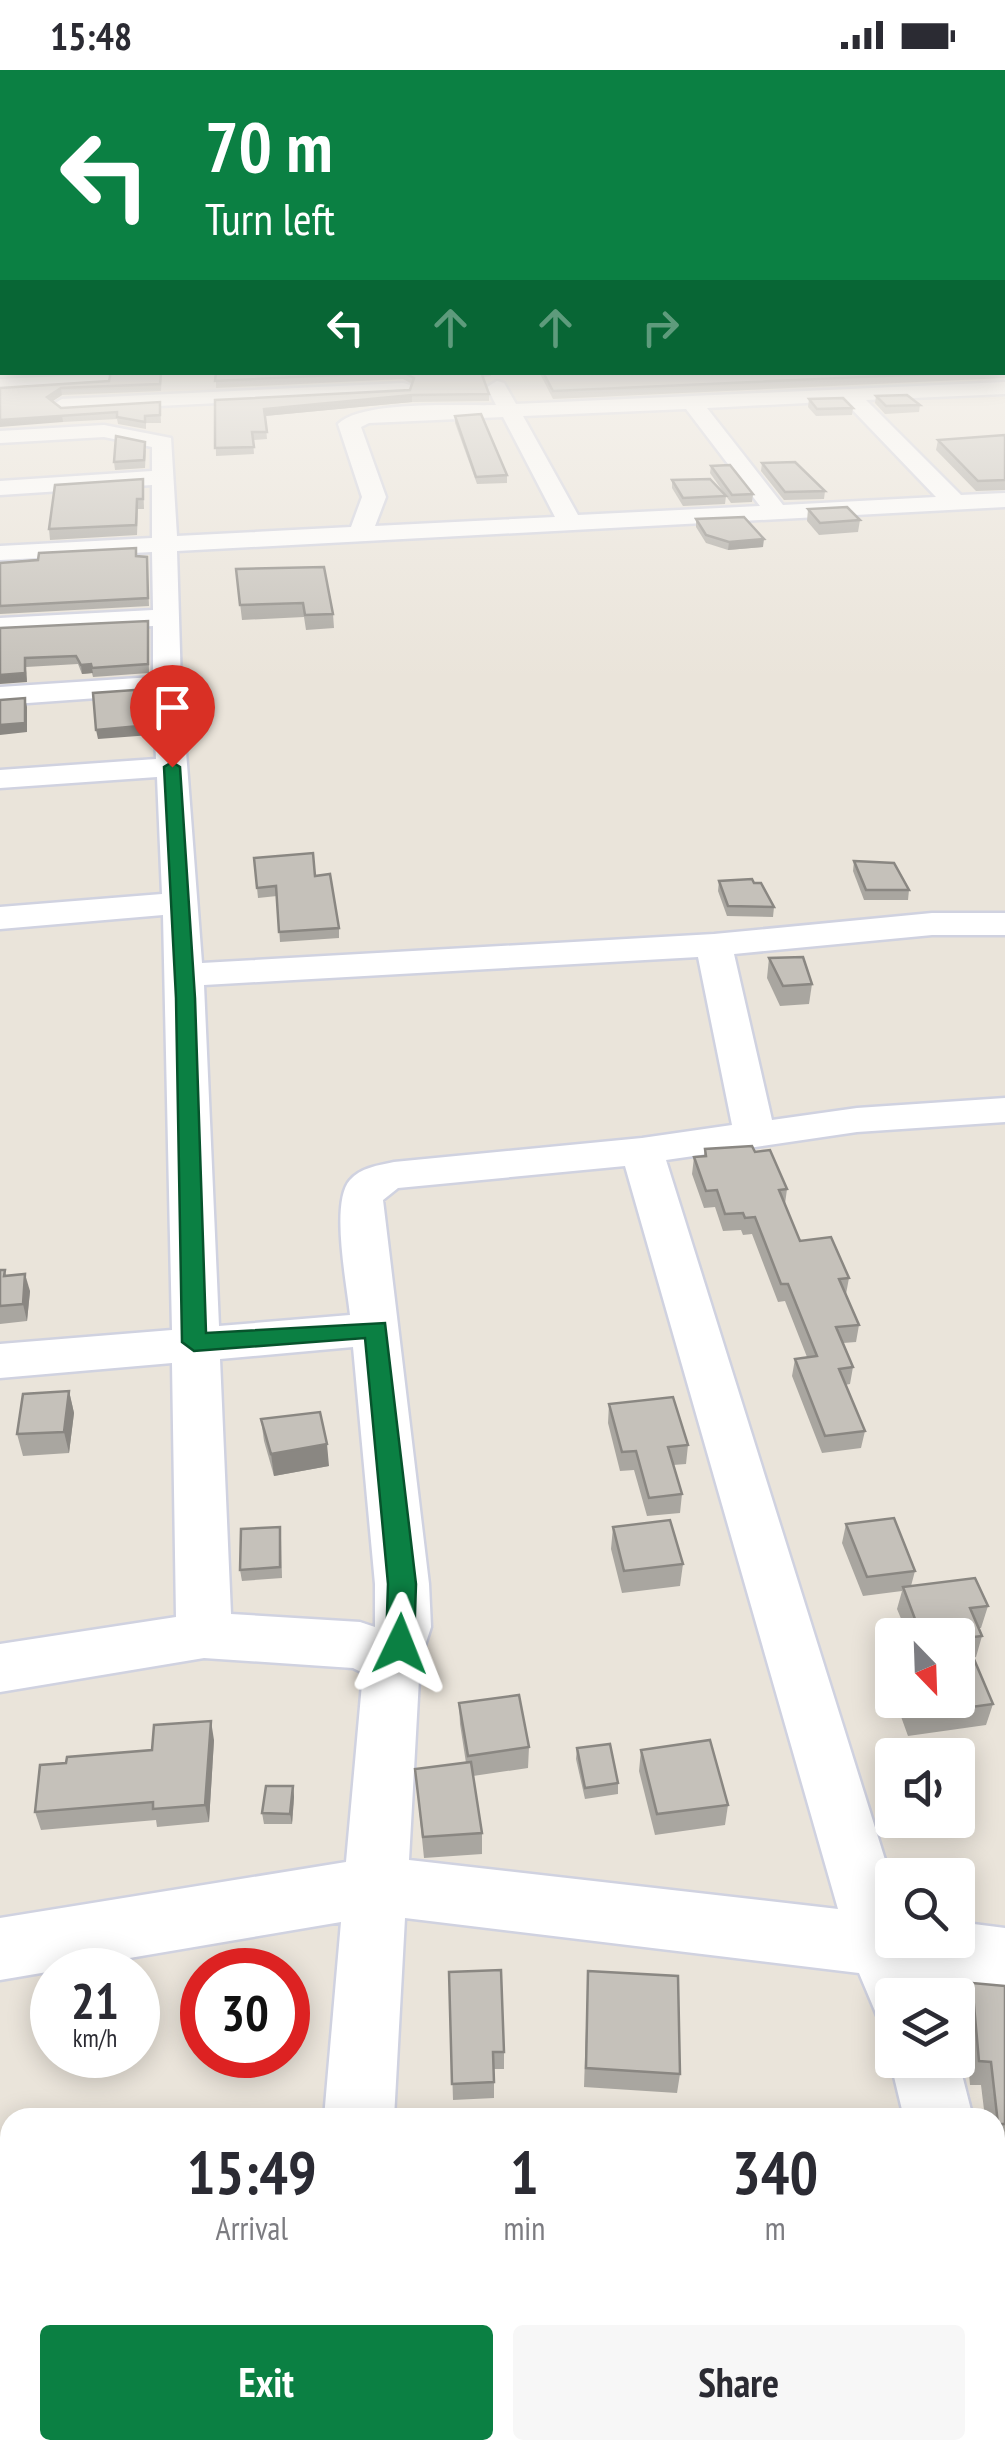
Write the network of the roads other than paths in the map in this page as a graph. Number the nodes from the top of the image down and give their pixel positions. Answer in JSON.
{"nodes":[{"id":1,"x":163,"y":456,"type":"edge"},
{"id":2,"x":360,"y":456,"type":"edge"},
{"id":3,"x":535,"y":456,"type":"edge"},
{"id":4,"x":734,"y":456,"type":"edge"},
{"id":5,"x":909,"y":456,"type":"edge"},
{"id":6,"x":164,"y":477,"type":"junction"},
{"id":7,"x":0,"y":488,"type":"edge"},
{"id":8,"x":1005,"y":500,"type":"edge"},
{"id":9,"x":954,"y":502,"type":"junction"},
{"id":10,"x":777,"y":512,"type":"junction"},
{"id":11,"x":570,"y":523,"type":"junction"},
{"id":12,"x":360,"y":534,"type":"junction"},
{"id":13,"x":166,"y":544,"type":"junction"},
{"id":14,"x":0,"y":552,"type":"edge"},
{"id":15,"x":166,"y":617,"type":"junction"},
{"id":16,"x":0,"y":626,"type":"edge"},
{"id":17,"x":167,"y":685,"type":"junction"},
{"id":18,"x":0,"y":696,"type":"edge"},
{"id":19,"x":172,"y":767,"type":"junction"},
{"id":20,"x":0,"y":779,"type":"edge"},
{"id":21,"x":180,"y":904,"type":"junction"},
{"id":22,"x":0,"y":918,"type":"edge"},
{"id":23,"x":1005,"y":924,"type":"edge"},
{"id":24,"x":714,"y":945,"type":"junction"},
{"id":25,"x":184,"y":975,"type":"junction"},
{"id":26,"x":1005,"y":1110,"type":"edge"},
{"id":27,"x":754,"y":1134,"type":"junction"},
{"id":28,"x":642,"y":1152,"type":"junction"},
{"id":29,"x":376,"y":1329,"type":"junction"},
{"id":30,"x":194,"y":1342,"type":"junction"},
{"id":31,"x":0,"y":1361,"type":"edge"},
{"id":32,"x":204,"y":1635,"type":"junction"},
{"id":33,"x":392,"y":1660,"type":"junction"},
{"id":34,"x":0,"y":1668,"type":"edge"},
{"id":35,"x":379,"y":1886,"type":"junction"},
{"id":36,"x":0,"y":1949,"type":"edge"},
{"id":37,"x":1005,"y":1959,"type":"edge"},
{"id":38,"x":890,"y":1970,"type":"edge"},
{"id":39,"x":929,"y":2078,"type":"edge"},
{"id":40,"x":361,"y":2108,"type":"edge"},
{"id":41,"x":937,"y":2108,"type":"edge"}],
"edges":[{"from":1,"to":6,"type":"street"},
{"from":2,"to":12,"type":"street"},
{"from":3,"to":11,"type":"street"},
{"from":4,"to":10,"type":"street"},
{"from":5,"to":9,"type":"street"},
{"from":6,"to":7,"type":"street"},
{"from":6,"to":13,"type":"street"},
{"from":8,"to":9,"type":"street"},
{"from":9,"to":10,"type":"street"},
{"from":10,"to":11,"type":"street"},
{"from":11,"to":12,"type":"street"},
{"from":12,"to":13,"type":"street"},
{"from":13,"to":14,"type":"street"},
{"from":13,"to":15,"type":"street"},
{"from":15,"to":16,"type":"street"},
{"from":15,"to":17,"type":"street"},
{"from":17,"to":18,"type":"street"},
{"from":17,"to":19,"type":"street"},
{"from":19,"to":20,"type":"street"},
{"from":19,"to":21,"type":"street"},
{"from":21,"to":22,"type":"street"},
{"from":21,"to":25,"type":"street"},
{"from":23,"to":24,"type":"street"},
{"from":24,"to":25,"type":"street"},
{"from":24,"to":27,"type":"street"},
{"from":25,"to":30,"type":"street"},
{"from":26,"to":27,"type":"street"},
{"from":27,"to":28,"type":"street"},
{"from":28,"to":29,"type":"street"},
{"from":28,"to":38,"type":"street"},
{"from":29,"to":30,"type":"street"},
{"from":29,"to":33,"type":"street"},
{"from":30,"to":31,"type":"street"},
{"from":30,"to":32,"type":"street"},
{"from":32,"to":33,"type":"street"},
{"from":32,"to":34,"type":"street"},
{"from":33,"to":35,"type":"street"},
{"from":35,"to":36,"type":"street"},
{"from":35,"to":38,"type":"street"},
{"from":35,"to":40,"type":"street"},
{"from":37,"to":38,"type":"street"},
{"from":39,"to":41,"type":"street"}]}
